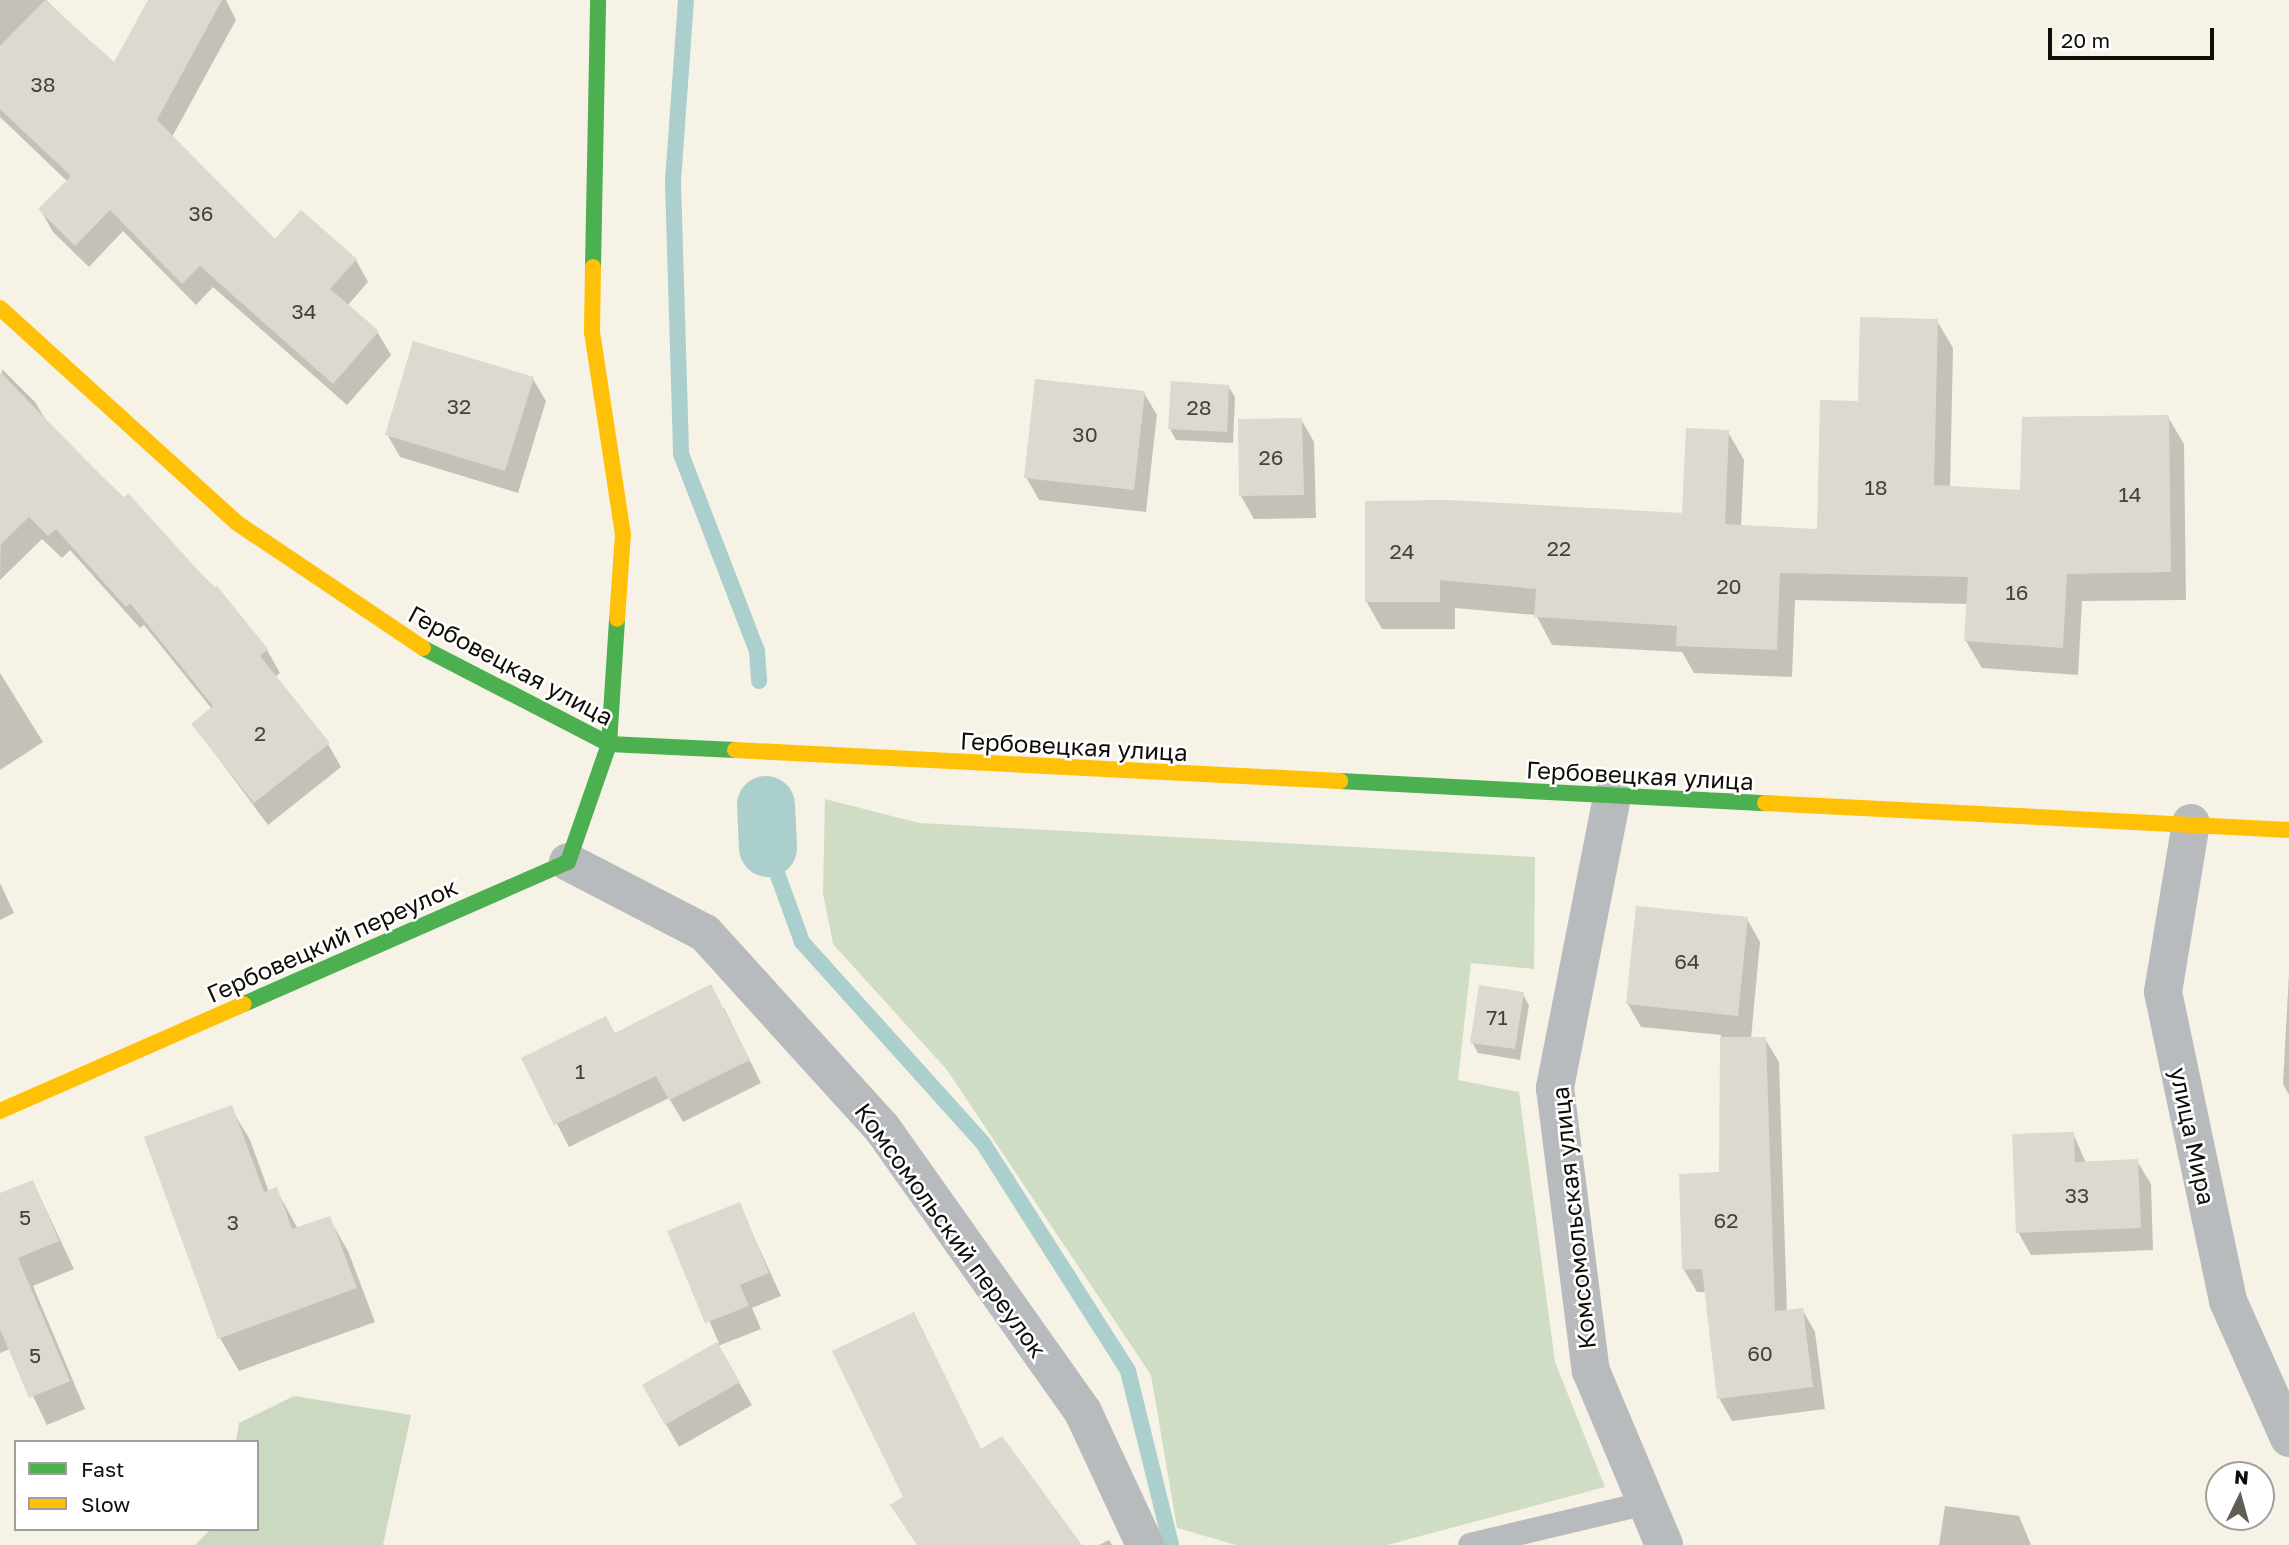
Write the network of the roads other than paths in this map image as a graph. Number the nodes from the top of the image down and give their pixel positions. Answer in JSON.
{"nodes":[{"id":1,"x":598,"y":0,"type":"edge"},
{"id":2,"x":0,"y":308,"type":"edge"},
{"id":3,"x":609,"y":744,"type":"junction"},
{"id":4,"x":1612,"y":797,"type":"junction"},
{"id":5,"x":2191,"y":823,"type":"junction"},
{"id":6,"x":2289,"y":830,"type":"edge"},
{"id":7,"x":568,"y":862,"type":"junction"},
{"id":8,"x":0,"y":1111,"type":"edge"},
{"id":9,"x":2289,"y":1438,"type":"edge"},
{"id":10,"x":1646,"y":1503,"type":"junction"},
{"id":11,"x":1145,"y":1545,"type":"edge"},
{"id":12,"x":1470,"y":1545,"type":"edge"},
{"id":13,"x":1664,"y":1545,"type":"edge"}],
"edges":[{"from":1,"to":3,"type":"street"},
{"from":2,"to":3,"type":"street","name":"Гербовецкая улица"},
{"from":3,"to":4,"type":"street","name":"Гербовецкая улица"},
{"from":3,"to":7,"type":"street"},
{"from":4,"to":5,"type":"street","name":"Гербовецкая улица"},
{"from":4,"to":10,"type":"street","name":"Комсомольская улица"},
{"from":5,"to":6,"type":"street","name":"Гербовецкая улица"},
{"from":5,"to":9,"type":"street","name":"улица Мира"},
{"from":7,"to":8,"type":"street","name":"Гербовецкий переулок"},
{"from":7,"to":11,"type":"street","name":"Комсомольский переулок"},
{"from":10,"to":12,"type":"lane"},
{"from":10,"to":13,"type":"street","name":"Комсомольская улица"}]}
